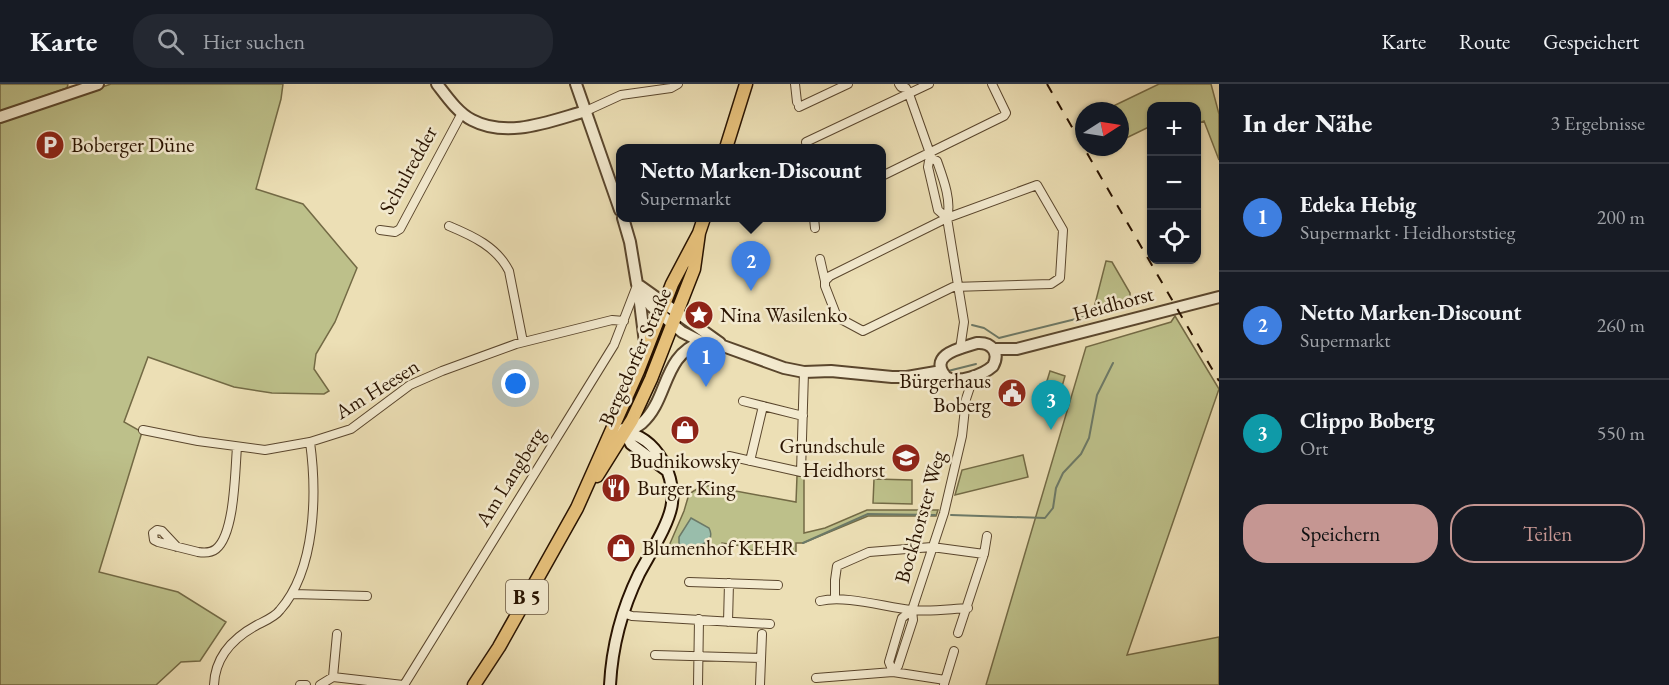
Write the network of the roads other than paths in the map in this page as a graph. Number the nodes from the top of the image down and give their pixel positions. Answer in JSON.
{"nodes":[{"id":1,"x":98,"y":84,"type":"edge"},
{"id":2,"x":437,"y":84,"type":"edge"},
{"id":3,"x":576,"y":84,"type":"edge"},
{"id":4,"x":678,"y":84,"type":"edge"},
{"id":5,"x":746,"y":84,"type":"edge"},
{"id":6,"x":795,"y":84,"type":"edge"},
{"id":7,"x":848,"y":84,"type":"edge"},
{"id":8,"x":929,"y":84,"type":"edge"},
{"id":9,"x":992,"y":84,"type":"edge"},
{"id":10,"x":906,"y":87,"type":"edge"},
{"id":11,"x":586,"y":111,"type":"junction"},
{"id":12,"x":462,"y":113,"type":"junction"},
{"id":13,"x":0,"y":117,"type":"edge"},
{"id":14,"x":727,"y":144,"type":"edge"},
{"id":15,"x":806,"y":144,"type":"edge"},
{"id":16,"x":931,"y":156,"type":"junction"},
{"id":17,"x":886,"y":174,"type":"edge"},
{"id":18,"x":616,"y":196,"type":"edge"},
{"id":19,"x":947,"y":218,"type":"junction"},
{"id":20,"x":624,"y":222,"type":"edge"},
{"id":21,"x":703,"y":222,"type":"edge"},
{"id":22,"x":814,"y":222,"type":"edge"},
{"id":23,"x":449,"y":226,"type":"dead end"},
{"id":24,"x":815,"y":228,"type":"dead end"},
{"id":25,"x":380,"y":230,"type":"dead end"},
{"id":26,"x":699,"y":233,"type":"junction"},
{"id":27,"x":820,"y":259,"type":"dead end"},
{"id":28,"x":825,"y":281,"type":"junction"},
{"id":29,"x":637,"y":284,"type":"junction"},
{"id":30,"x":672,"y":284,"type":"junction"},
{"id":31,"x":960,"y":286,"type":"junction"},
{"id":32,"x":649,"y":292,"type":"junction"},
{"id":33,"x":1219,"y":297,"type":"edge"},
{"id":34,"x":663,"y":309,"type":"junction"},
{"id":35,"x":675,"y":318,"type":"junction"},
{"id":36,"x":624,"y":321,"type":"junction"},
{"id":37,"x":964,"y":322,"type":"junction"},
{"id":38,"x":524,"y":342,"type":"junction"},
{"id":39,"x":702,"y":342,"type":"junction"},
{"id":40,"x":975,"y":344,"type":"junction"},
{"id":41,"x":723,"y":346,"type":"junction"},
{"id":42,"x":960,"y":349,"type":"junction"},
{"id":43,"x":646,"y":351,"type":"junction"},
{"id":44,"x":995,"y":355,"type":"junction"},
{"id":45,"x":942,"y":360,"type":"junction"},
{"id":46,"x":804,"y":372,"type":"junction"},
{"id":47,"x":920,"y":374,"type":"junction"},
{"id":48,"x":944,"y":374,"type":"junction"},
{"id":49,"x":974,"y":375,"type":"junction"},
{"id":50,"x":957,"y":380,"type":"junction"},
{"id":51,"x":966,"y":399,"type":"junction"},
{"id":52,"x":743,"y":401,"type":"dead end"},
{"id":53,"x":763,"y":406,"type":"junction"},
{"id":54,"x":619,"y":415,"type":"junction"},
{"id":55,"x":803,"y":416,"type":"junction"},
{"id":56,"x":143,"y":430,"type":"dead end"},
{"id":57,"x":625,"y":432,"type":"junction"},
{"id":58,"x":610,"y":435,"type":"junction"},
{"id":59,"x":310,"y":442,"type":"junction"},
{"id":60,"x":237,"y":447,"type":"junction"},
{"id":61,"x":729,"y":456,"type":"dead end"},
{"id":62,"x":750,"y":461,"type":"junction"},
{"id":63,"x":587,"y":489,"type":"junction"},
{"id":64,"x":987,"y":536,"type":"dead end"},
{"id":65,"x":177,"y":547,"type":"dead end"},
{"id":66,"x":932,"y":547,"type":"junction"},
{"id":67,"x":984,"y":554,"type":"junction"},
{"id":68,"x":689,"y":582,"type":"dead end"},
{"id":69,"x":729,"y":583,"type":"junction"},
{"id":70,"x":778,"y":585,"type":"dead end"},
{"id":71,"x":293,"y":594,"type":"junction"},
{"id":72,"x":368,"y":596,"type":"dead end"},
{"id":73,"x":835,"y":598,"type":"junction"},
{"id":74,"x":820,"y":601,"type":"dead end"},
{"id":75,"x":968,"y":608,"type":"junction"},
{"id":76,"x":912,"y":610,"type":"junction"},
{"id":77,"x":623,"y":613,"type":"junction"},
{"id":78,"x":699,"y":619,"type":"junction"},
{"id":79,"x":728,"y":622,"type":"junction"},
{"id":80,"x":770,"y":624,"type":"dead end"},
{"id":81,"x":958,"y":633,"type":"dead end"},
{"id":82,"x":337,"y":634,"type":"dead end"},
{"id":83,"x":762,"y":634,"type":"dead end"},
{"id":84,"x":954,"y":651,"type":"dead end"},
{"id":85,"x":655,"y":655,"type":"dead end"},
{"id":86,"x":698,"y":656,"type":"junction"},
{"id":87,"x":761,"y":658,"type":"junction"},
{"id":88,"x":893,"y":672,"type":"junction"},
{"id":89,"x":836,"y":676,"type":"junction"},
{"id":90,"x":333,"y":677,"type":"junction"},
{"id":91,"x":816,"y":678,"type":"dead end"},
{"id":92,"x":945,"y":683,"type":"edge"},
{"id":93,"x":214,"y":685,"type":"edge"},
{"id":94,"x":300,"y":685,"type":"edge"},
{"id":95,"x":306,"y":685,"type":"edge"},
{"id":96,"x":320,"y":685,"type":"edge"},
{"id":97,"x":403,"y":685,"type":"edge"},
{"id":98,"x":474,"y":685,"type":"edge"},
{"id":99,"x":610,"y":685,"type":"edge"},
{"id":100,"x":698,"y":685,"type":"edge"},
{"id":101,"x":760,"y":685,"type":"edge"},
{"id":102,"x":835,"y":685,"type":"edge"}],
"edges":[{"from":1,"to":13,"type":"street"},
{"from":2,"to":12,"type":"street","name":"Schulredder"},
{"from":3,"to":11,"type":"street"},
{"from":4,"to":11,"type":"street"},
{"from":5,"to":14,"type":"main road"},
{"from":6,"to":7,"type":"street"},
{"from":8,"to":10,"type":"street"},
{"from":9,"to":16,"type":"street"},
{"from":10,"to":15,"type":"street"},
{"from":10,"to":16,"type":"street"},
{"from":11,"to":12,"type":"street","name":"Schulredder"},
{"from":11,"to":18,"type":"street"},
{"from":12,"to":25,"type":"street","name":"Schulredder"},
{"from":16,"to":17,"type":"street"},
{"from":16,"to":19,"type":"street"},
{"from":19,"to":28,"type":"street"},
{"from":19,"to":31,"type":"street"},
{"from":19,"to":31,"type":"street"},
{"from":20,"to":29,"type":"street","name":"Am Langberg"},
{"from":21,"to":26,"type":"main road","name":"Bergedorfer Straße","number":"B 5"},
{"from":22,"to":24,"type":"street"},
{"from":23,"to":38,"type":"street"},
{"from":26,"to":30,"type":"main road","name":"Bergedorfer Straße","number":"B 5"},
{"from":26,"to":35,"type":"main road","name":"Bergedorfer Straße","number":"B 5"},
{"from":27,"to":28,"type":"street"},
{"from":28,"to":31,"type":"street"},
{"from":29,"to":32,"type":"street"},
{"from":29,"to":34,"type":"street","name":"Am Langberg"},
{"from":29,"to":36,"type":"street","name":"Am Langberg"},
{"from":29,"to":43,"type":"street"},
{"from":30,"to":32,"type":"street"},
{"from":30,"to":34,"type":"main road","name":"Bergedorfer Straße","number":"B 5"},
{"from":31,"to":37,"type":"street"},
{"from":32,"to":34,"type":"street"},
{"from":33,"to":44,"type":"street","name":"Heidhorst"},
{"from":34,"to":35,"type":"street"},
{"from":34,"to":43,"type":"main road","name":"Bergedorfer Straße","number":"B 5"},
{"from":35,"to":39,"type":"street"},
{"from":35,"to":41,"type":"street"},
{"from":35,"to":57,"type":"main road","name":"Bergedorfer Straße","number":"B 5"},
{"from":36,"to":38,"type":"street","name":"Am Heesen"},
{"from":36,"to":97,"type":"street","name":"Am Langberg"},
{"from":37,"to":40,"type":"street"},
{"from":37,"to":42,"type":"street"},
{"from":38,"to":59,"type":"street","name":"Am Heesen"},
{"from":39,"to":41,"type":"street"},
{"from":39,"to":57,"type":"street"},
{"from":40,"to":42,"type":"street"},
{"from":40,"to":44,"type":"street"},
{"from":41,"to":46,"type":"street"},
{"from":42,"to":45,"type":"street"},
{"from":43,"to":54,"type":"main road","name":"Bergedorfer Straße","number":"B 5"},
{"from":44,"to":49,"type":"street","name":"Heidhorst"},
{"from":45,"to":47,"type":"street"},
{"from":45,"to":48,"type":"street"},
{"from":46,"to":47,"type":"street"},
{"from":46,"to":55,"type":"street"},
{"from":47,"to":48,"type":"street"},
{"from":48,"to":50,"type":"street"},
{"from":49,"to":50,"type":"street","name":"Heidhorst"},
{"from":49,"to":51,"type":"street","name":"Bockhorster Weg"},
{"from":50,"to":51,"type":"street"},
{"from":51,"to":66,"type":"street","name":"Bockhorster Weg"},
{"from":52,"to":53,"type":"street"},
{"from":53,"to":55,"type":"street"},
{"from":53,"to":62,"type":"street"},
{"from":54,"to":57,"type":"street"},
{"from":54,"to":58,"type":"main road","name":"Bergedorfer Straße","number":"B 5"},
{"from":55,"to":62,"type":"street"},
{"from":56,"to":60,"type":"street","name":"Am Heesen"},
{"from":57,"to":58,"type":"street"},
{"from":57,"to":63,"type":"main road","name":"Bergedorfer Straße","number":"B 5"},
{"from":57,"to":77,"type":"street"},
{"from":58,"to":63,"type":"main road","name":"Bergedorfer Straße","number":"B 5"},
{"from":59,"to":60,"type":"street","name":"Am Heesen"},
{"from":59,"to":71,"type":"street"},
{"from":60,"to":65,"type":"street"},
{"from":61,"to":62,"type":"street"},
{"from":63,"to":98,"type":"main road","name":"Bergedorfer Straße","number":"B 5"},
{"from":64,"to":67,"type":"street"},
{"from":66,"to":67,"type":"street"},
{"from":66,"to":73,"type":"street"},
{"from":66,"to":76,"type":"street","name":"Bockhorster Weg"},
{"from":67,"to":75,"type":"street"},
{"from":68,"to":69,"type":"street"},
{"from":69,"to":70,"type":"street"},
{"from":69,"to":79,"type":"street"},
{"from":71,"to":72,"type":"street"},
{"from":71,"to":93,"type":"street"},
{"from":73,"to":74,"type":"street"},
{"from":73,"to":76,"type":"street"},
{"from":75,"to":76,"type":"street"},
{"from":75,"to":81,"type":"street"},
{"from":76,"to":88,"type":"street","name":"Bockhorster Weg"},
{"from":77,"to":78,"type":"street"},
{"from":77,"to":99,"type":"street"},
{"from":78,"to":79,"type":"street"},
{"from":78,"to":86,"type":"street"},
{"from":79,"to":80,"type":"street"},
{"from":82,"to":90,"type":"street"},
{"from":83,"to":87,"type":"street"},
{"from":84,"to":92,"type":"street"},
{"from":85,"to":86,"type":"street"},
{"from":86,"to":87,"type":"street"},
{"from":86,"to":100,"type":"street"},
{"from":87,"to":101,"type":"street"},
{"from":88,"to":89,"type":"street"},
{"from":88,"to":92,"type":"street"},
{"from":89,"to":91,"type":"street"},
{"from":89,"to":102,"type":"street"},
{"from":90,"to":96,"type":"street"},
{"from":90,"to":97,"type":"street","name":"Am Langberg"},
{"from":94,"to":95,"type":"street"}]}
